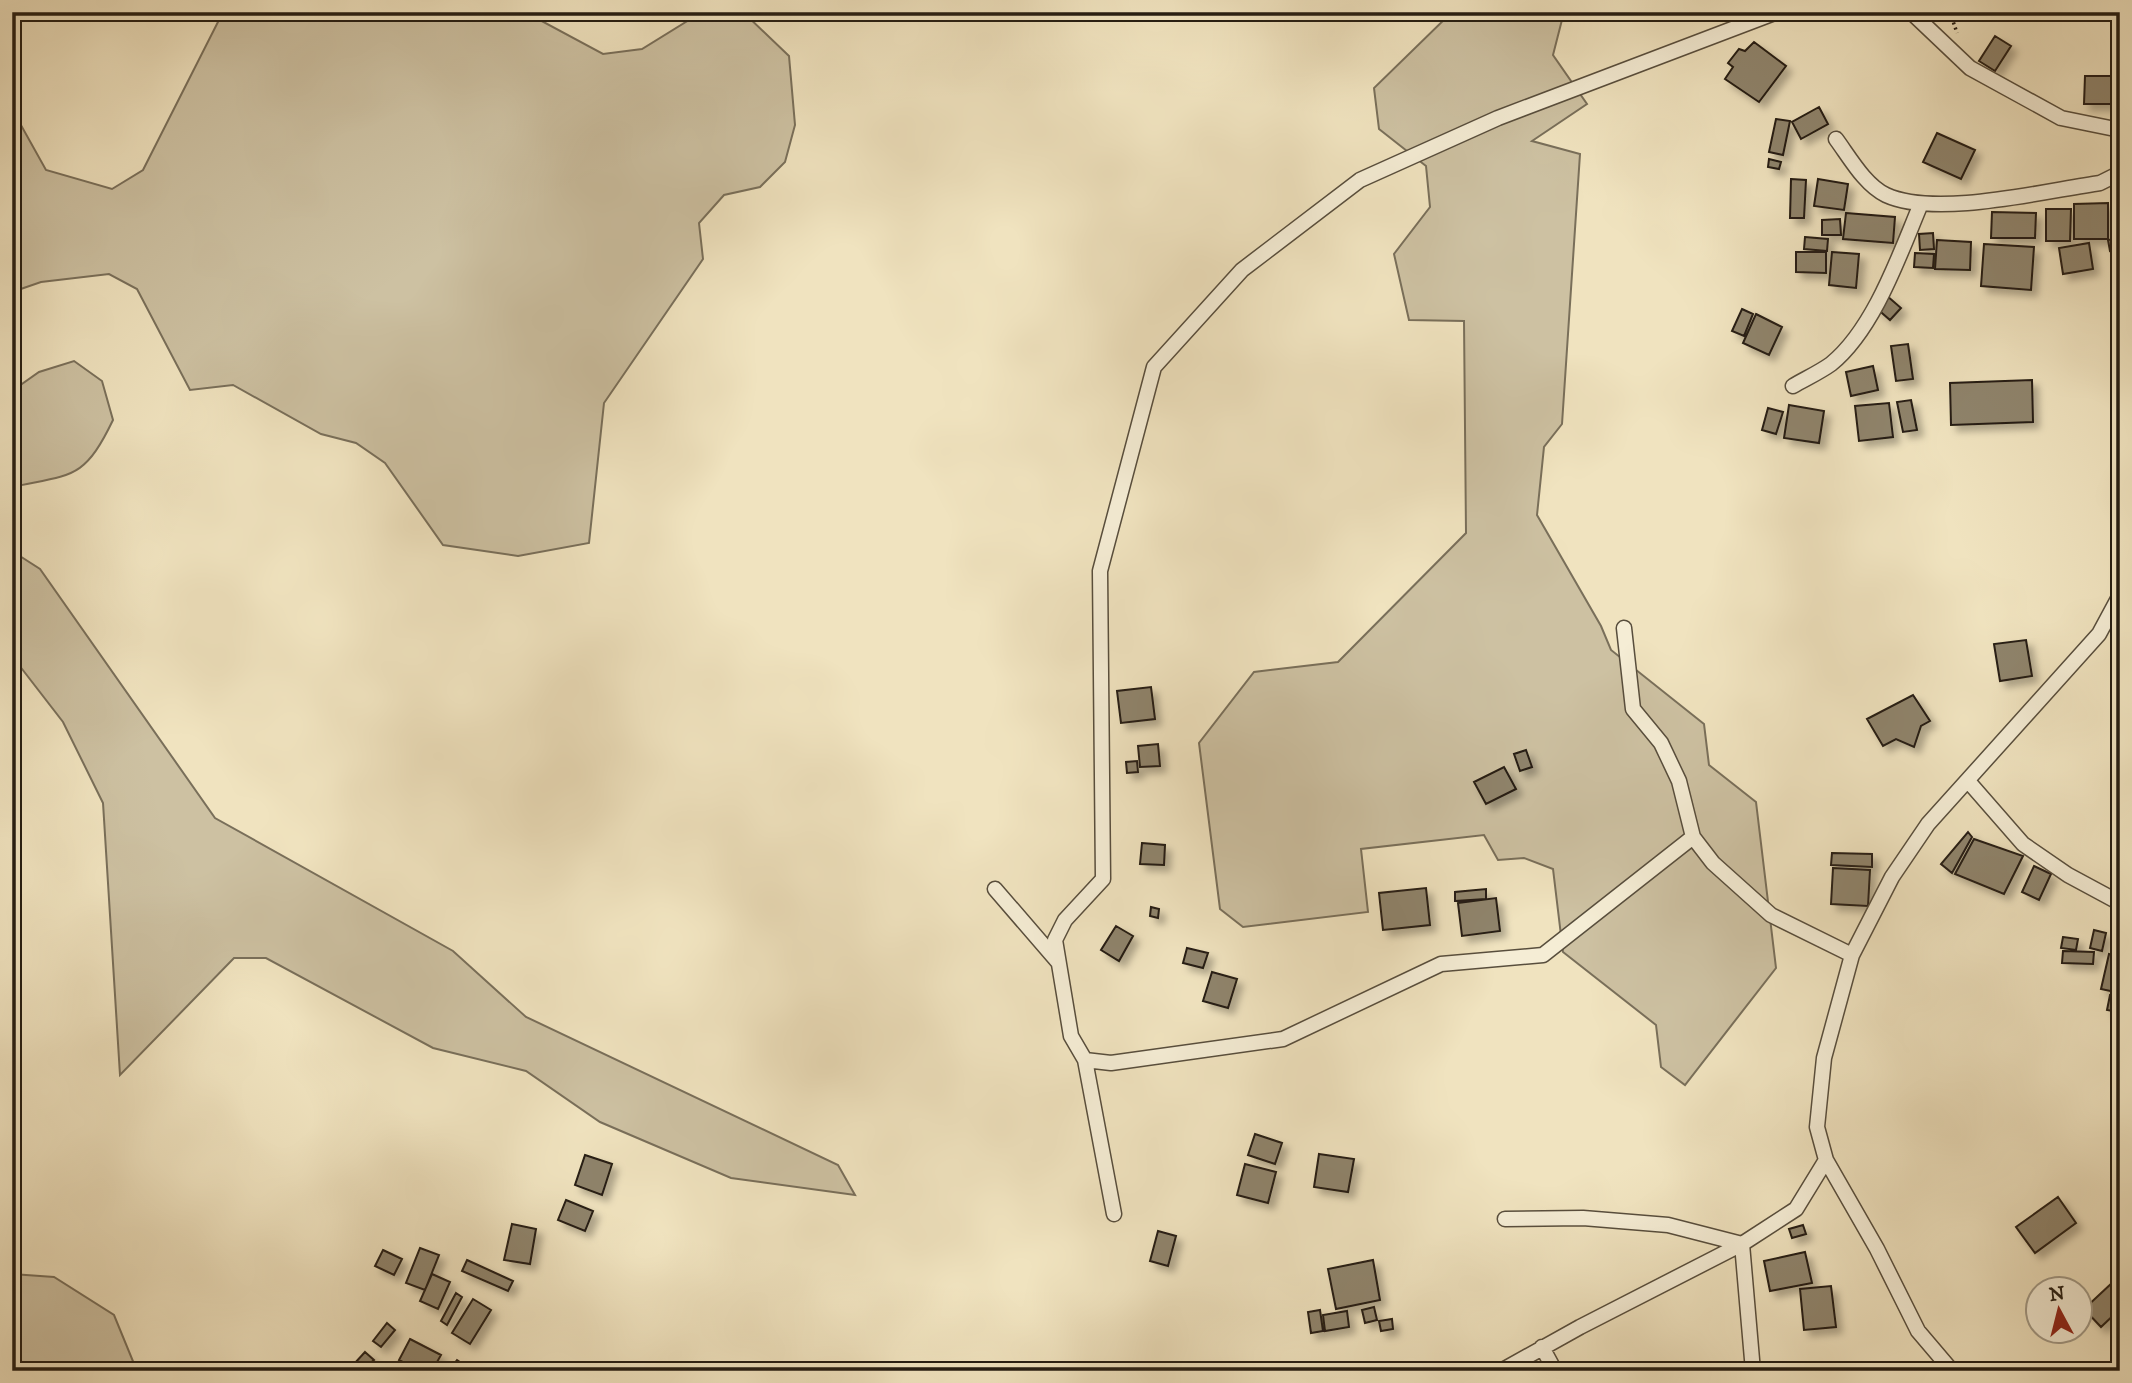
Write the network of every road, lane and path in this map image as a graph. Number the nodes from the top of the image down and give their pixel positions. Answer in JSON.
{"nodes":[{"id":1,"x":1777,"y":12,"type":"edge"},
{"id":2,"x":1911,"y":12,"type":"edge"},
{"id":3,"x":2120,"y":130,"type":"edge"},
{"id":4,"x":1836,"y":139,"type":"dead end"},
{"id":5,"x":2120,"y":173,"type":"edge"},
{"id":6,"x":1920,"y":205,"type":"junction"},
{"id":7,"x":1793,"y":386,"type":"dead end"},
{"id":8,"x":2120,"y":595,"type":"edge"},
{"id":9,"x":1624,"y":628,"type":"dead end"},
{"id":10,"x":1968,"y":781,"type":"junction"},
{"id":11,"x":1693,"y":837,"type":"junction"},
{"id":12,"x":995,"y":889,"type":"dead end"},
{"id":13,"x":2120,"y":903,"type":"edge"},
{"id":14,"x":1852,"y":955,"type":"junction"},
{"id":15,"x":1059,"y":963,"type":"junction"},
{"id":16,"x":1084,"y":1060,"type":"junction"},
{"id":17,"x":1826,"y":1160,"type":"junction"},
{"id":18,"x":1114,"y":1214,"type":"dead end"},
{"id":19,"x":1505,"y":1219,"type":"dead end"},
{"id":20,"x":1742,"y":1244,"type":"junction"},
{"id":21,"x":1542,"y":1347,"type":"junction"},
{"id":22,"x":1501,"y":1371,"type":"edge"},
{"id":23,"x":1555,"y":1371,"type":"edge"},
{"id":24,"x":1753,"y":1371,"type":"edge"},
{"id":25,"x":1952,"y":1371,"type":"edge"}],
"edges":[{"from":1,"to":15,"type":"street"},
{"from":2,"to":3,"type":"street"},
{"from":4,"to":6,"type":"street"},
{"from":5,"to":6,"type":"street"},
{"from":6,"to":7,"type":"street"},
{"from":8,"to":10,"type":"street"},
{"from":9,"to":11,"type":"street"},
{"from":10,"to":13,"type":"street"},
{"from":10,"to":14,"type":"street"},
{"from":11,"to":14,"type":"street"},
{"from":11,"to":16,"type":"street"},
{"from":12,"to":15,"type":"street"},
{"from":14,"to":17,"type":"street"},
{"from":15,"to":16,"type":"street"},
{"from":16,"to":18,"type":"street"},
{"from":17,"to":20,"type":"street"},
{"from":17,"to":25,"type":"street"},
{"from":19,"to":20,"type":"street"},
{"from":20,"to":21,"type":"street"},
{"from":20,"to":24,"type":"street"},
{"from":21,"to":22,"type":"street"},
{"from":21,"to":23,"type":"street"}]}
